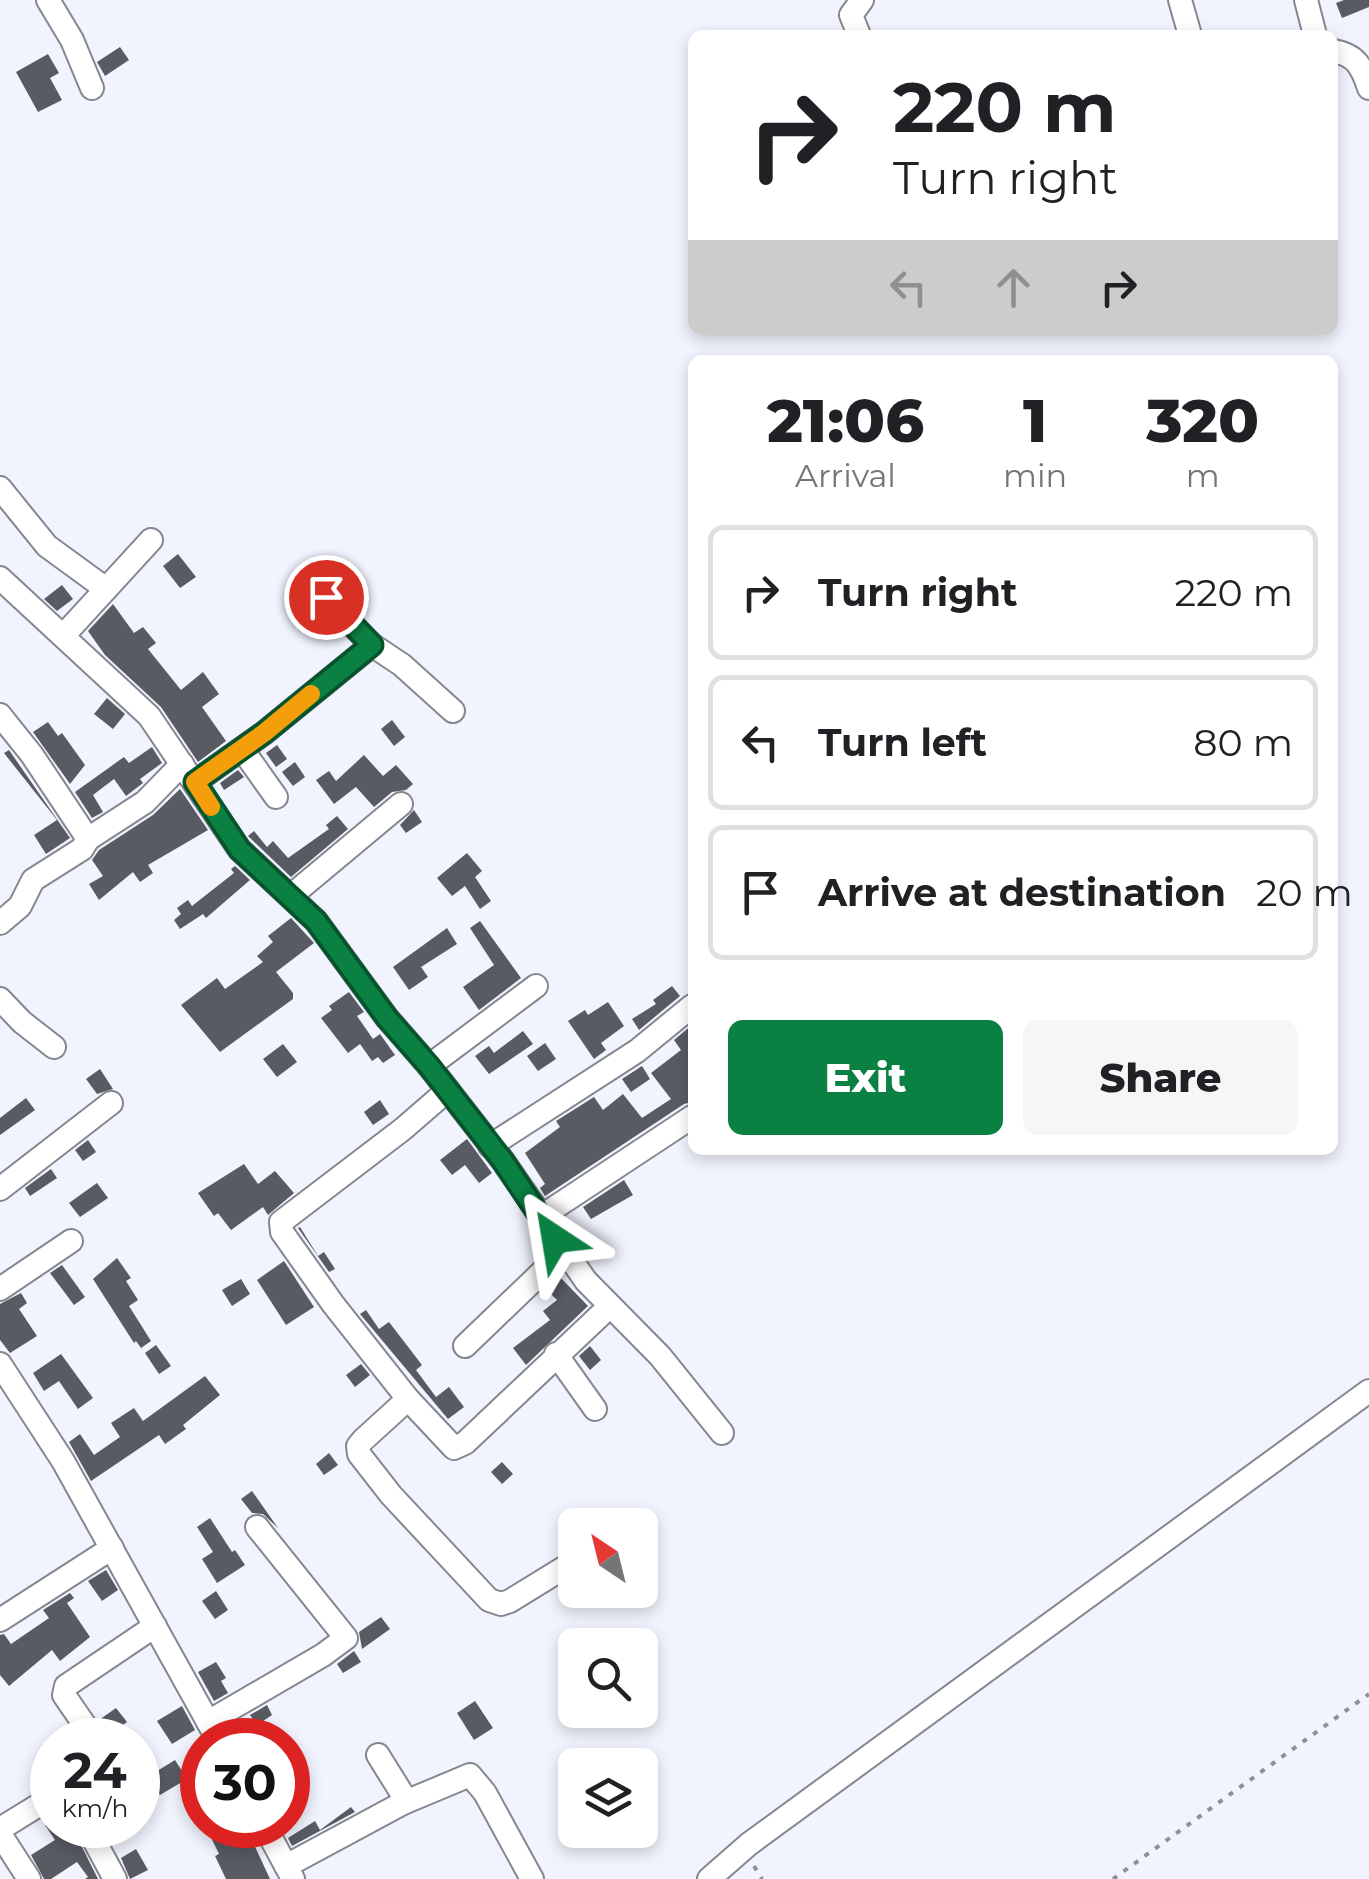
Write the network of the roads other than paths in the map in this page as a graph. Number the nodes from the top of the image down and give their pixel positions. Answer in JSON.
{"nodes":[{"id":1,"x":48,"y":0,"type":"edge"},
{"id":2,"x":862,"y":0,"type":"edge"},
{"id":3,"x":1180,"y":0,"type":"edge"},
{"id":4,"x":1306,"y":0,"type":"edge"},
{"id":5,"x":858,"y":30,"type":"edge"},
{"id":6,"x":1189,"y":30,"type":"edge"},
{"id":7,"x":1314,"y":30,"type":"edge"},
{"id":8,"x":1338,"y":51,"type":"edge"},
{"id":9,"x":92,"y":88,"type":"dead end"},
{"id":10,"x":1369,"y":88,"type":"edge"},
{"id":11,"x":0,"y":488,"type":"edge"},
{"id":12,"x":151,"y":540,"type":"dead end"},
{"id":13,"x":0,"y":578,"type":"edge"},
{"id":14,"x":306,"y":578,"type":"dead end"},
{"id":15,"x":106,"y":589,"type":"junction"},
{"id":16,"x":63,"y":636,"type":"junction"},
{"id":17,"x":372,"y":645,"type":"junction"},
{"id":18,"x":453,"y":711,"type":"dead end"},
{"id":19,"x":0,"y":715,"type":"edge"},
{"id":20,"x":242,"y":749,"type":"junction"},
{"id":21,"x":189,"y":773,"type":"junction"},
{"id":22,"x":276,"y":796,"type":"dead end"},
{"id":23,"x":401,"y":804,"type":"dead end"},
{"id":24,"x":88,"y":839,"type":"junction"},
{"id":25,"x":292,"y":896,"type":"junction"},
{"id":26,"x":0,"y":923,"type":"edge"},
{"id":27,"x":536,"y":986,"type":"dead end"},
{"id":28,"x":0,"y":999,"type":"edge"},
{"id":29,"x":688,"y":1009,"type":"edge"},
{"id":30,"x":54,"y":1047,"type":"dead end"},
{"id":31,"x":429,"y":1066,"type":"junction"},
{"id":32,"x":448,"y":1090,"type":"junction"},
{"id":33,"x":111,"y":1103,"type":"dead end"},
{"id":34,"x":688,"y":1120,"type":"edge"},
{"id":35,"x":490,"y":1146,"type":"junction"},
{"id":36,"x":0,"y":1189,"type":"edge"},
{"id":37,"x":542,"y":1216,"type":"junction"},
{"id":38,"x":71,"y":1241,"type":"dead end"},
{"id":39,"x":564,"y":1251,"type":"junction"},
{"id":40,"x":0,"y":1289,"type":"edge"},
{"id":41,"x":609,"y":1307,"type":"junction"},
{"id":42,"x":465,"y":1346,"type":"dead end"},
{"id":43,"x":556,"y":1354,"type":"junction"},
{"id":44,"x":0,"y":1364,"type":"edge"},
{"id":45,"x":1369,"y":1391,"type":"edge"},
{"id":46,"x":408,"y":1399,"type":"junction"},
{"id":47,"x":594,"y":1410,"type":"dead end"},
{"id":48,"x":722,"y":1433,"type":"dead end"},
{"id":49,"x":257,"y":1527,"type":"dead end"},
{"id":50,"x":112,"y":1548,"type":"junction"},
{"id":51,"x":558,"y":1572,"type":"edge"},
{"id":52,"x":0,"y":1620,"type":"edge"},
{"id":53,"x":155,"y":1626,"type":"junction"},
{"id":54,"x":81,"y":1718,"type":"edge"},
{"id":55,"x":206,"y":1718,"type":"edge"},
{"id":56,"x":232,"y":1718,"type":"edge"},
{"id":57,"x":378,"y":1755,"type":"dead end"},
{"id":58,"x":403,"y":1803,"type":"junction"},
{"id":59,"x":30,"y":1812,"type":"edge"},
{"id":60,"x":0,"y":1832,"type":"edge"},
{"id":61,"x":98,"y":1848,"type":"edge"},
{"id":62,"x":276,"y":1848,"type":"edge"},
{"id":63,"x":290,"y":1873,"type":"edge"},
{"id":64,"x":29,"y":1879,"type":"edge"},
{"id":65,"x":115,"y":1879,"type":"edge"},
{"id":66,"x":532,"y":1879,"type":"edge"},
{"id":67,"x":709,"y":1879,"type":"edge"}],
"edges":[{"from":1,"to":9,"type":"street"},
{"from":2,"to":5,"type":"street"},
{"from":3,"to":6,"type":"street"},
{"from":4,"to":7,"type":"street"},
{"from":8,"to":10,"type":"street"},
{"from":11,"to":15,"type":"street"},
{"from":12,"to":15,"type":"street"},
{"from":13,"to":16,"type":"street"},
{"from":14,"to":17,"type":"street"},
{"from":15,"to":16,"type":"street"},
{"from":16,"to":21,"type":"street"},
{"from":17,"to":18,"type":"street"},
{"from":17,"to":20,"type":"street"},
{"from":19,"to":24,"type":"street"},
{"from":20,"to":21,"type":"street"},
{"from":20,"to":22,"type":"street"},
{"from":21,"to":24,"type":"street"},
{"from":21,"to":25,"type":"street"},
{"from":23,"to":25,"type":"street"},
{"from":24,"to":26,"type":"street"},
{"from":25,"to":31,"type":"street"},
{"from":27,"to":31,"type":"street"},
{"from":28,"to":30,"type":"street"},
{"from":29,"to":35,"type":"street"},
{"from":31,"to":32,"type":"street"},
{"from":32,"to":35,"type":"street"},
{"from":32,"to":46,"type":"street"},
{"from":33,"to":36,"type":"street"},
{"from":34,"to":37,"type":"street"},
{"from":35,"to":37,"type":"street"},
{"from":37,"to":39,"type":"street"},
{"from":38,"to":40,"type":"street"},
{"from":39,"to":41,"type":"street"},
{"from":39,"to":42,"type":"street"},
{"from":41,"to":43,"type":"street"},
{"from":41,"to":48,"type":"street"},
{"from":43,"to":46,"type":"street"},
{"from":43,"to":47,"type":"street"},
{"from":44,"to":50,"type":"street"},
{"from":45,"to":67,"type":"street"},
{"from":46,"to":51,"type":"street"},
{"from":49,"to":56,"type":"street"},
{"from":50,"to":52,"type":"street"},
{"from":50,"to":53,"type":"street"},
{"from":53,"to":54,"type":"street"},
{"from":53,"to":55,"type":"street"},
{"from":57,"to":58,"type":"street"},
{"from":58,"to":63,"type":"street"},
{"from":58,"to":66,"type":"street"},
{"from":59,"to":60,"type":"street"},
{"from":60,"to":64,"type":"street"},
{"from":61,"to":65,"type":"street"},
{"from":62,"to":63,"type":"street"}]}
